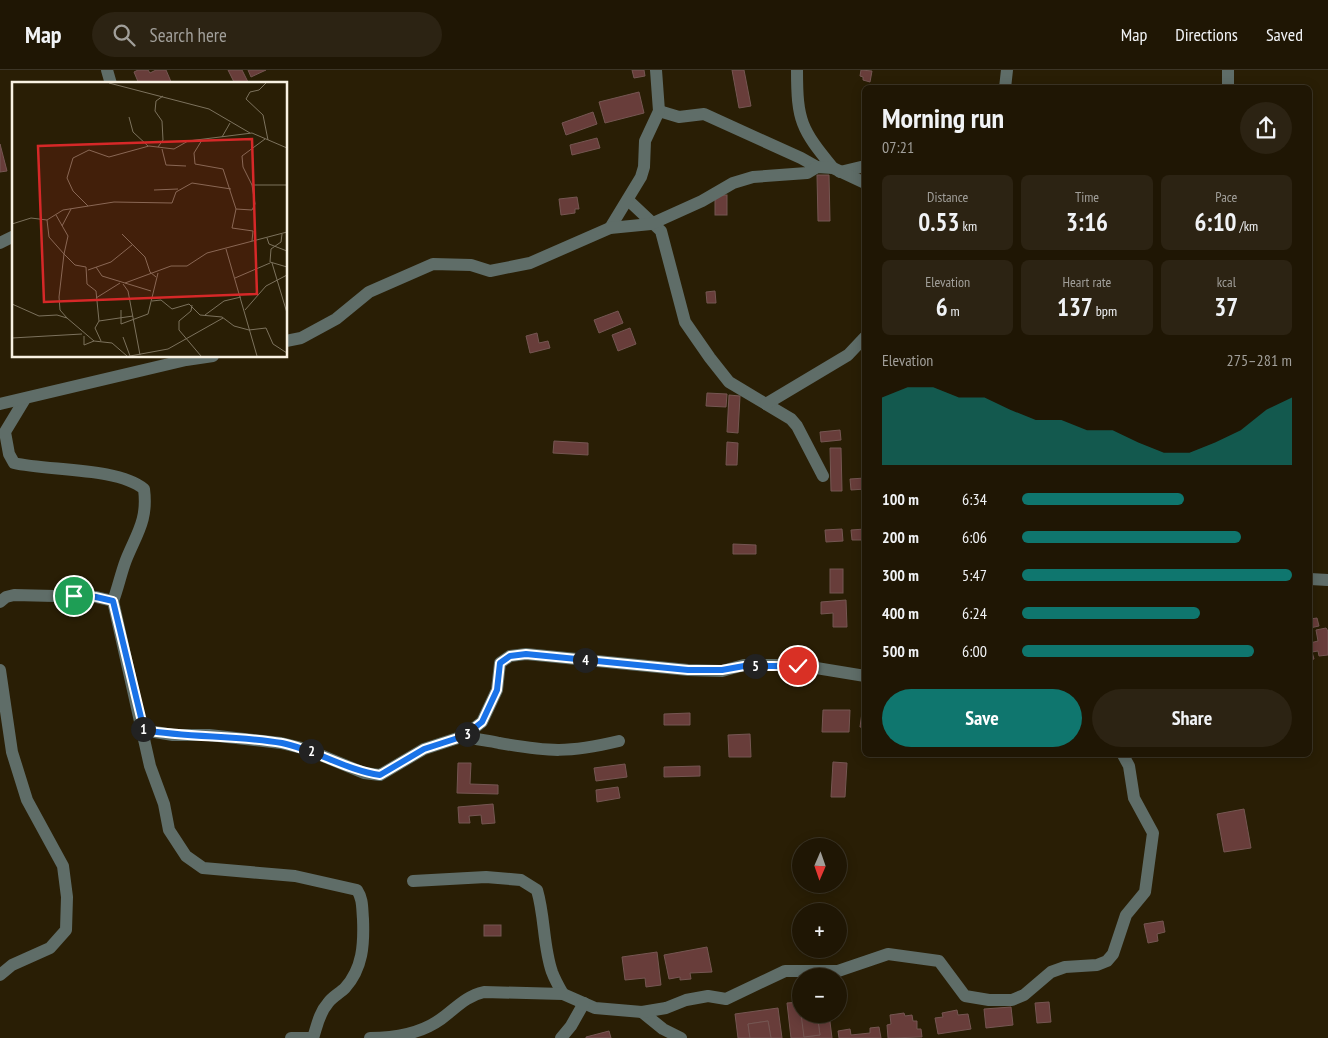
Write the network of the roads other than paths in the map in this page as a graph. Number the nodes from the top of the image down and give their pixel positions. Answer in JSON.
{"nodes":[{"id":1,"x":656,"y":70,"type":"edge"},
{"id":2,"x":797,"y":70,"type":"edge"},
{"id":3,"x":1228,"y":70,"type":"edge"},
{"id":4,"x":1228,"y":85,"type":"edge"},
{"id":5,"x":659,"y":111,"type":"junction"},
{"id":6,"x":862,"y":166,"type":"edge"},
{"id":7,"x":817,"y":167,"type":"junction"},
{"id":8,"x":837,"y":170,"type":"junction"},
{"id":9,"x":862,"y":182,"type":"edge"},
{"id":10,"x":628,"y":200,"type":"junction"},
{"id":11,"x":651,"y":224,"type":"junction"},
{"id":12,"x":610,"y":228,"type":"junction"},
{"id":13,"x":12,"y":237,"type":"edge"},
{"id":14,"x":0,"y":243,"type":"edge"},
{"id":15,"x":862,"y":340,"type":"edge"},
{"id":16,"x":288,"y":341,"type":"edge"},
{"id":17,"x":186,"y":358,"type":"edge"},
{"id":18,"x":25,"y":399,"type":"junction"},
{"id":19,"x":0,"y":404,"type":"edge"},
{"id":20,"x":766,"y":404,"type":"junction"},
{"id":21,"x":3,"y":427,"type":"edge"},
{"id":22,"x":823,"y":476,"type":"dead end"},
{"id":23,"x":1312,"y":579,"type":"edge"},
{"id":24,"x":1328,"y":580,"type":"edge"},
{"id":25,"x":113,"y":601,"type":"junction"},
{"id":26,"x":0,"y":602,"type":"edge"},
{"id":27,"x":0,"y":670,"type":"edge"},
{"id":28,"x":862,"y":676,"type":"edge"},
{"id":29,"x":144,"y":730,"type":"junction"},
{"id":30,"x":464,"y":736,"type":"junction"},
{"id":31,"x":619,"y":741,"type":"dead end"},
{"id":32,"x":6,"y":752,"type":"edge"},
{"id":33,"x":1124,"y":757,"type":"edge"},
{"id":34,"x":413,"y":881,"type":"dead end"},
{"id":35,"x":0,"y":975,"type":"edge"},
{"id":36,"x":563,"y":994,"type":"junction"},
{"id":37,"x":584,"y":1003,"type":"junction"},
{"id":38,"x":642,"y":1012,"type":"junction"},
{"id":39,"x":291,"y":1038,"type":"edge"},
{"id":40,"x":312,"y":1038,"type":"edge"},
{"id":41,"x":370,"y":1038,"type":"edge"},
{"id":42,"x":561,"y":1038,"type":"edge"},
{"id":43,"x":681,"y":1038,"type":"edge"}],
"edges":[{"from":1,"to":5,"type":"street"},
{"from":2,"to":8,"type":"street"},
{"from":3,"to":4,"type":"street"},
{"from":5,"to":7,"type":"street"},
{"from":5,"to":10,"type":"street"},
{"from":6,"to":8,"type":"street"},
{"from":7,"to":8,"type":"street"},
{"from":7,"to":11,"type":"street"},
{"from":8,"to":9,"type":"street"},
{"from":10,"to":11,"type":"street"},
{"from":10,"to":12,"type":"street"},
{"from":11,"to":12,"type":"street"},
{"from":11,"to":20,"type":"street"},
{"from":12,"to":16,"type":"street"},
{"from":13,"to":14,"type":"street"},
{"from":15,"to":20,"type":"street"},
{"from":17,"to":18,"type":"street"},
{"from":18,"to":19,"type":"street"},
{"from":18,"to":21,"type":"street"},
{"from":20,"to":22,"type":"street"},
{"from":21,"to":25,"type":"street"},
{"from":23,"to":24,"type":"street"},
{"from":25,"to":26,"type":"street"},
{"from":25,"to":29,"type":"street"},
{"from":27,"to":32,"type":"street"},
{"from":28,"to":30,"type":"street"},
{"from":29,"to":30,"type":"street"},
{"from":29,"to":40,"type":"street"},
{"from":30,"to":31,"type":"street"},
{"from":32,"to":35,"type":"street"},
{"from":33,"to":38,"type":"street"},
{"from":34,"to":36,"type":"street"},
{"from":36,"to":37,"type":"street"},
{"from":36,"to":41,"type":"street"},
{"from":37,"to":38,"type":"street"},
{"from":37,"to":42,"type":"street"},
{"from":38,"to":43,"type":"street"},
{"from":39,"to":40,"type":"street"}]}
